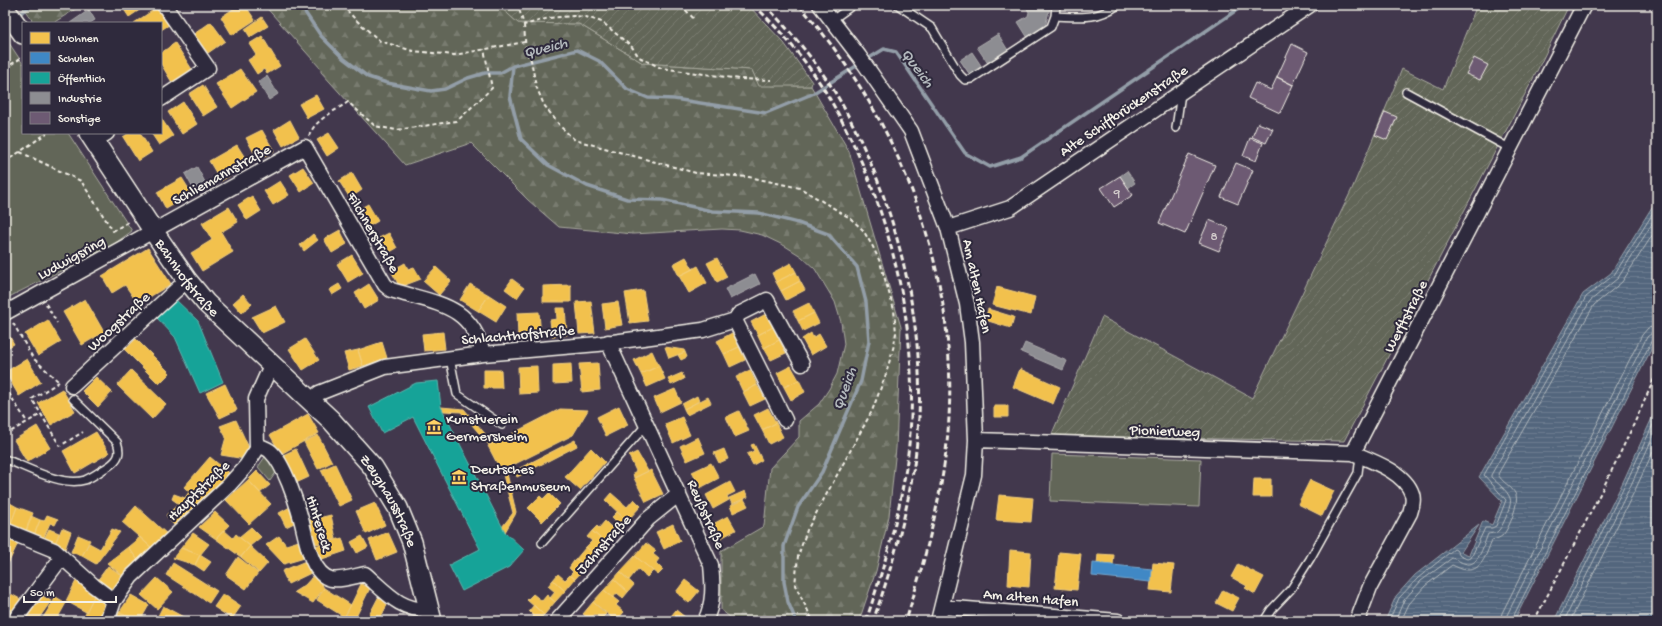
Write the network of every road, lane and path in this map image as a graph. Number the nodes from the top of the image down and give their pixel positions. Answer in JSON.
{"nodes":[{"id":1,"x":164,"y":5,"type":"edge"},
{"id":2,"x":342,"y":5,"type":"edge"},
{"id":3,"x":515,"y":5,"type":"edge"},
{"id":4,"x":681,"y":5,"type":"edge"},
{"id":5,"x":820,"y":5,"type":"edge"},
{"id":6,"x":853,"y":5,"type":"edge"},
{"id":7,"x":898,"y":5,"type":"edge"},
{"id":8,"x":1056,"y":5,"type":"edge"},
{"id":9,"x":1118,"y":5,"type":"edge"},
{"id":10,"x":1310,"y":5,"type":"edge"},
{"id":11,"x":1584,"y":5,"type":"edge"},
{"id":12,"x":1055,"y":16,"type":"junction"},
{"id":13,"x":694,"y":19,"type":"dead end"},
{"id":14,"x":832,"y":20,"type":"junction"},
{"id":15,"x":524,"y":25,"type":"junction"},
{"id":16,"x":525,"y":42,"type":"junction"},
{"id":17,"x":484,"y":49,"type":"junction"},
{"id":18,"x":22,"y":58,"type":"edge"},
{"id":19,"x":5,"y":68,"type":"edge"},
{"id":20,"x":772,"y":80,"type":"dead end"},
{"id":21,"x":536,"y":86,"type":"dead end"},
{"id":22,"x":1182,"y":91,"type":"junction"},
{"id":23,"x":1406,"y":92,"type":"dead end"},
{"id":24,"x":162,"y":98,"type":"edge"},
{"id":25,"x":311,"y":128,"type":"dead end"},
{"id":26,"x":1176,"y":128,"type":"dead end"},
{"id":27,"x":46,"y":134,"type":"edge"},
{"id":28,"x":97,"y":136,"type":"edge"},
{"id":29,"x":305,"y":147,"type":"joint"},
{"id":30,"x":1511,"y":149,"type":"junction"},
{"id":31,"x":20,"y":152,"type":"junction"},
{"id":32,"x":5,"y":162,"type":"edge"},
{"id":33,"x":132,"y":219,"type":"dead end"},
{"id":34,"x":948,"y":228,"type":"junction"},
{"id":35,"x":153,"y":231,"type":"junction"},
{"id":36,"x":187,"y":280,"type":"junction"},
{"id":37,"x":45,"y":302,"type":"dead end"},
{"id":38,"x":8,"y":317,"type":"edge"},
{"id":39,"x":734,"y":320,"type":"junction"},
{"id":40,"x":57,"y":323,"type":"dead end"},
{"id":41,"x":608,"y":342,"type":"junction"},
{"id":42,"x":483,"y":354,"type":"junction"},
{"id":43,"x":450,"y":358,"type":"junction"},
{"id":44,"x":802,"y":364,"type":"dead end"},
{"id":45,"x":273,"y":366,"type":"junction"},
{"id":46,"x":1657,"y":372,"type":"edge"},
{"id":47,"x":5,"y":387,"type":"edge"},
{"id":48,"x":67,"y":387,"type":"junction"},
{"id":49,"x":311,"y":400,"type":"junction"},
{"id":50,"x":41,"y":414,"type":"junction"},
{"id":51,"x":785,"y":420,"type":"dead end"},
{"id":52,"x":27,"y":422,"type":"junction"},
{"id":53,"x":647,"y":424,"type":"junction"},
{"id":54,"x":502,"y":425,"type":"dead end"},
{"id":55,"x":83,"y":432,"type":"dead end"},
{"id":56,"x":5,"y":435,"type":"edge"},
{"id":57,"x":976,"y":440,"type":"junction"},
{"id":58,"x":257,"y":445,"type":"junction"},
{"id":59,"x":1357,"y":454,"type":"junction"},
{"id":60,"x":5,"y":459,"type":"edge"},
{"id":61,"x":679,"y":494,"type":"junction"},
{"id":62,"x":5,"y":530,"type":"edge"},
{"id":63,"x":542,"y":543,"type":"dead end"},
{"id":64,"x":62,"y":557,"type":"junction"},
{"id":65,"x":114,"y":601,"type":"junction"},
{"id":66,"x":942,"y":607,"type":"junction"},
{"id":67,"x":431,"y":616,"type":"edge"},
{"id":68,"x":14,"y":621,"type":"edge"},
{"id":69,"x":107,"y":621,"type":"edge"},
{"id":70,"x":557,"y":621,"type":"edge"},
{"id":71,"x":705,"y":621,"type":"edge"},
{"id":72,"x":938,"y":621,"type":"edge"},
{"id":73,"x":1118,"y":621,"type":"edge"},
{"id":74,"x":1264,"y":621,"type":"edge"},
{"id":75,"x":1357,"y":621,"type":"edge"},
{"id":76,"x":1534,"y":621,"type":"edge"}],
"edges":[{"from":1,"to":24,"type":"street"},
{"from":2,"to":17,"type":"path"},
{"from":3,"to":15,"type":"path"},
{"from":4,"to":13,"type":"path"},
{"from":5,"to":14,"type":"street","name":"Am alten Hafen"},
{"from":6,"to":14,"type":"lane"},
{"from":7,"to":12,"type":"lane"},
{"from":8,"to":12,"type":"lane"},
{"from":9,"to":12,"type":"lane"},
{"from":10,"to":22,"type":"street","name":"Alte Schiffbrückenstraße"},
{"from":11,"to":30,"type":"street","name":"Werftstraße"},
{"from":14,"to":34,"type":"street","name":"Am alten Hafen"},
{"from":15,"to":16,"type":"path"},
{"from":15,"to":20,"type":"path"},
{"from":16,"to":17,"type":"path"},
{"from":16,"to":21,"type":"path"},
{"from":17,"to":25,"type":"path"},
{"from":18,"to":19,"type":"path"},
{"from":22,"to":26,"type":"lane"},
{"from":22,"to":34,"type":"street","name":"Alte Schiffbrückenstraße"},
{"from":23,"to":30,"type":"lane"},
{"from":27,"to":31,"type":"path"},
{"from":28,"to":35,"type":"street","name":"Bahnhofstraße"},
{"from":29,"to":35,"type":"street","name":"Schliemannstraße"},
{"from":29,"to":42,"type":"street","name":"Filchnerstraße"},
{"from":30,"to":59,"type":"street","name":"Werftstraße"},
{"from":31,"to":32,"type":"path"},
{"from":31,"to":33,"type":"path"},
{"from":34,"to":57,"type":"street","name":"Am alten Hafen"},
{"from":35,"to":36,"type":"street","name":"Bahnhofstraße"},
{"from":35,"to":38,"type":"street","name":"Ludwigsring"},
{"from":36,"to":45,"type":"street","name":"Bahnhofstraße"},
{"from":36,"to":48,"type":"street","name":"Woogstraße"},
{"from":37,"to":40,"type":"path"},
{"from":38,"to":48,"type":"path"},
{"from":39,"to":41,"type":"street","name":"Schlachthofstraße"},
{"from":39,"to":44,"type":"street","name":"Schlachthofstraße"},
{"from":39,"to":51,"type":"street"},
{"from":41,"to":42,"type":"street","name":"Schlachthofstraße"},
{"from":41,"to":53,"type":"street","name":"Reußstraße"},
{"from":42,"to":43,"type":"street","name":"Schlachthofstraße"},
{"from":43,"to":49,"type":"street","name":"Schlachthofstraße"},
{"from":43,"to":54,"type":"lane"},
{"from":45,"to":49,"type":"street","name":"Bahnhofstraße"},
{"from":45,"to":58,"type":"street","name":"Hauptstraße"},
{"from":46,"to":76,"type":"path"},
{"from":47,"to":52,"type":"path"},
{"from":48,"to":50,"type":"path"},
{"from":48,"to":60,"type":"lane"},
{"from":49,"to":67,"type":"street","name":"Zeughausstraße"},
{"from":50,"to":52,"type":"path"},
{"from":50,"to":55,"type":"path"},
{"from":52,"to":56,"type":"path"},
{"from":53,"to":61,"type":"street","name":"Reußstraße"},
{"from":53,"to":63,"type":"lane"},
{"from":57,"to":59,"type":"street","name":"Pionierweg"},
{"from":57,"to":66,"type":"street","name":"Am alten Hafen"},
{"from":58,"to":65,"type":"street","name":"Hauptstraße"},
{"from":58,"to":67,"type":"street","name":"Hintereck"},
{"from":59,"to":74,"type":"lane"},
{"from":59,"to":75,"type":"street"},
{"from":61,"to":70,"type":"street","name":"Jahnstraße"},
{"from":61,"to":71,"type":"street","name":"Reußstraße"},
{"from":62,"to":64,"type":"street"},
{"from":64,"to":65,"type":"street"},
{"from":64,"to":68,"type":"street"},
{"from":65,"to":69,"type":"street","name":"Hauptstraße"},
{"from":66,"to":72,"type":"street","name":"Am alten Hafen"},
{"from":66,"to":73,"type":"street","name":"Am alten Hafen"}]}
